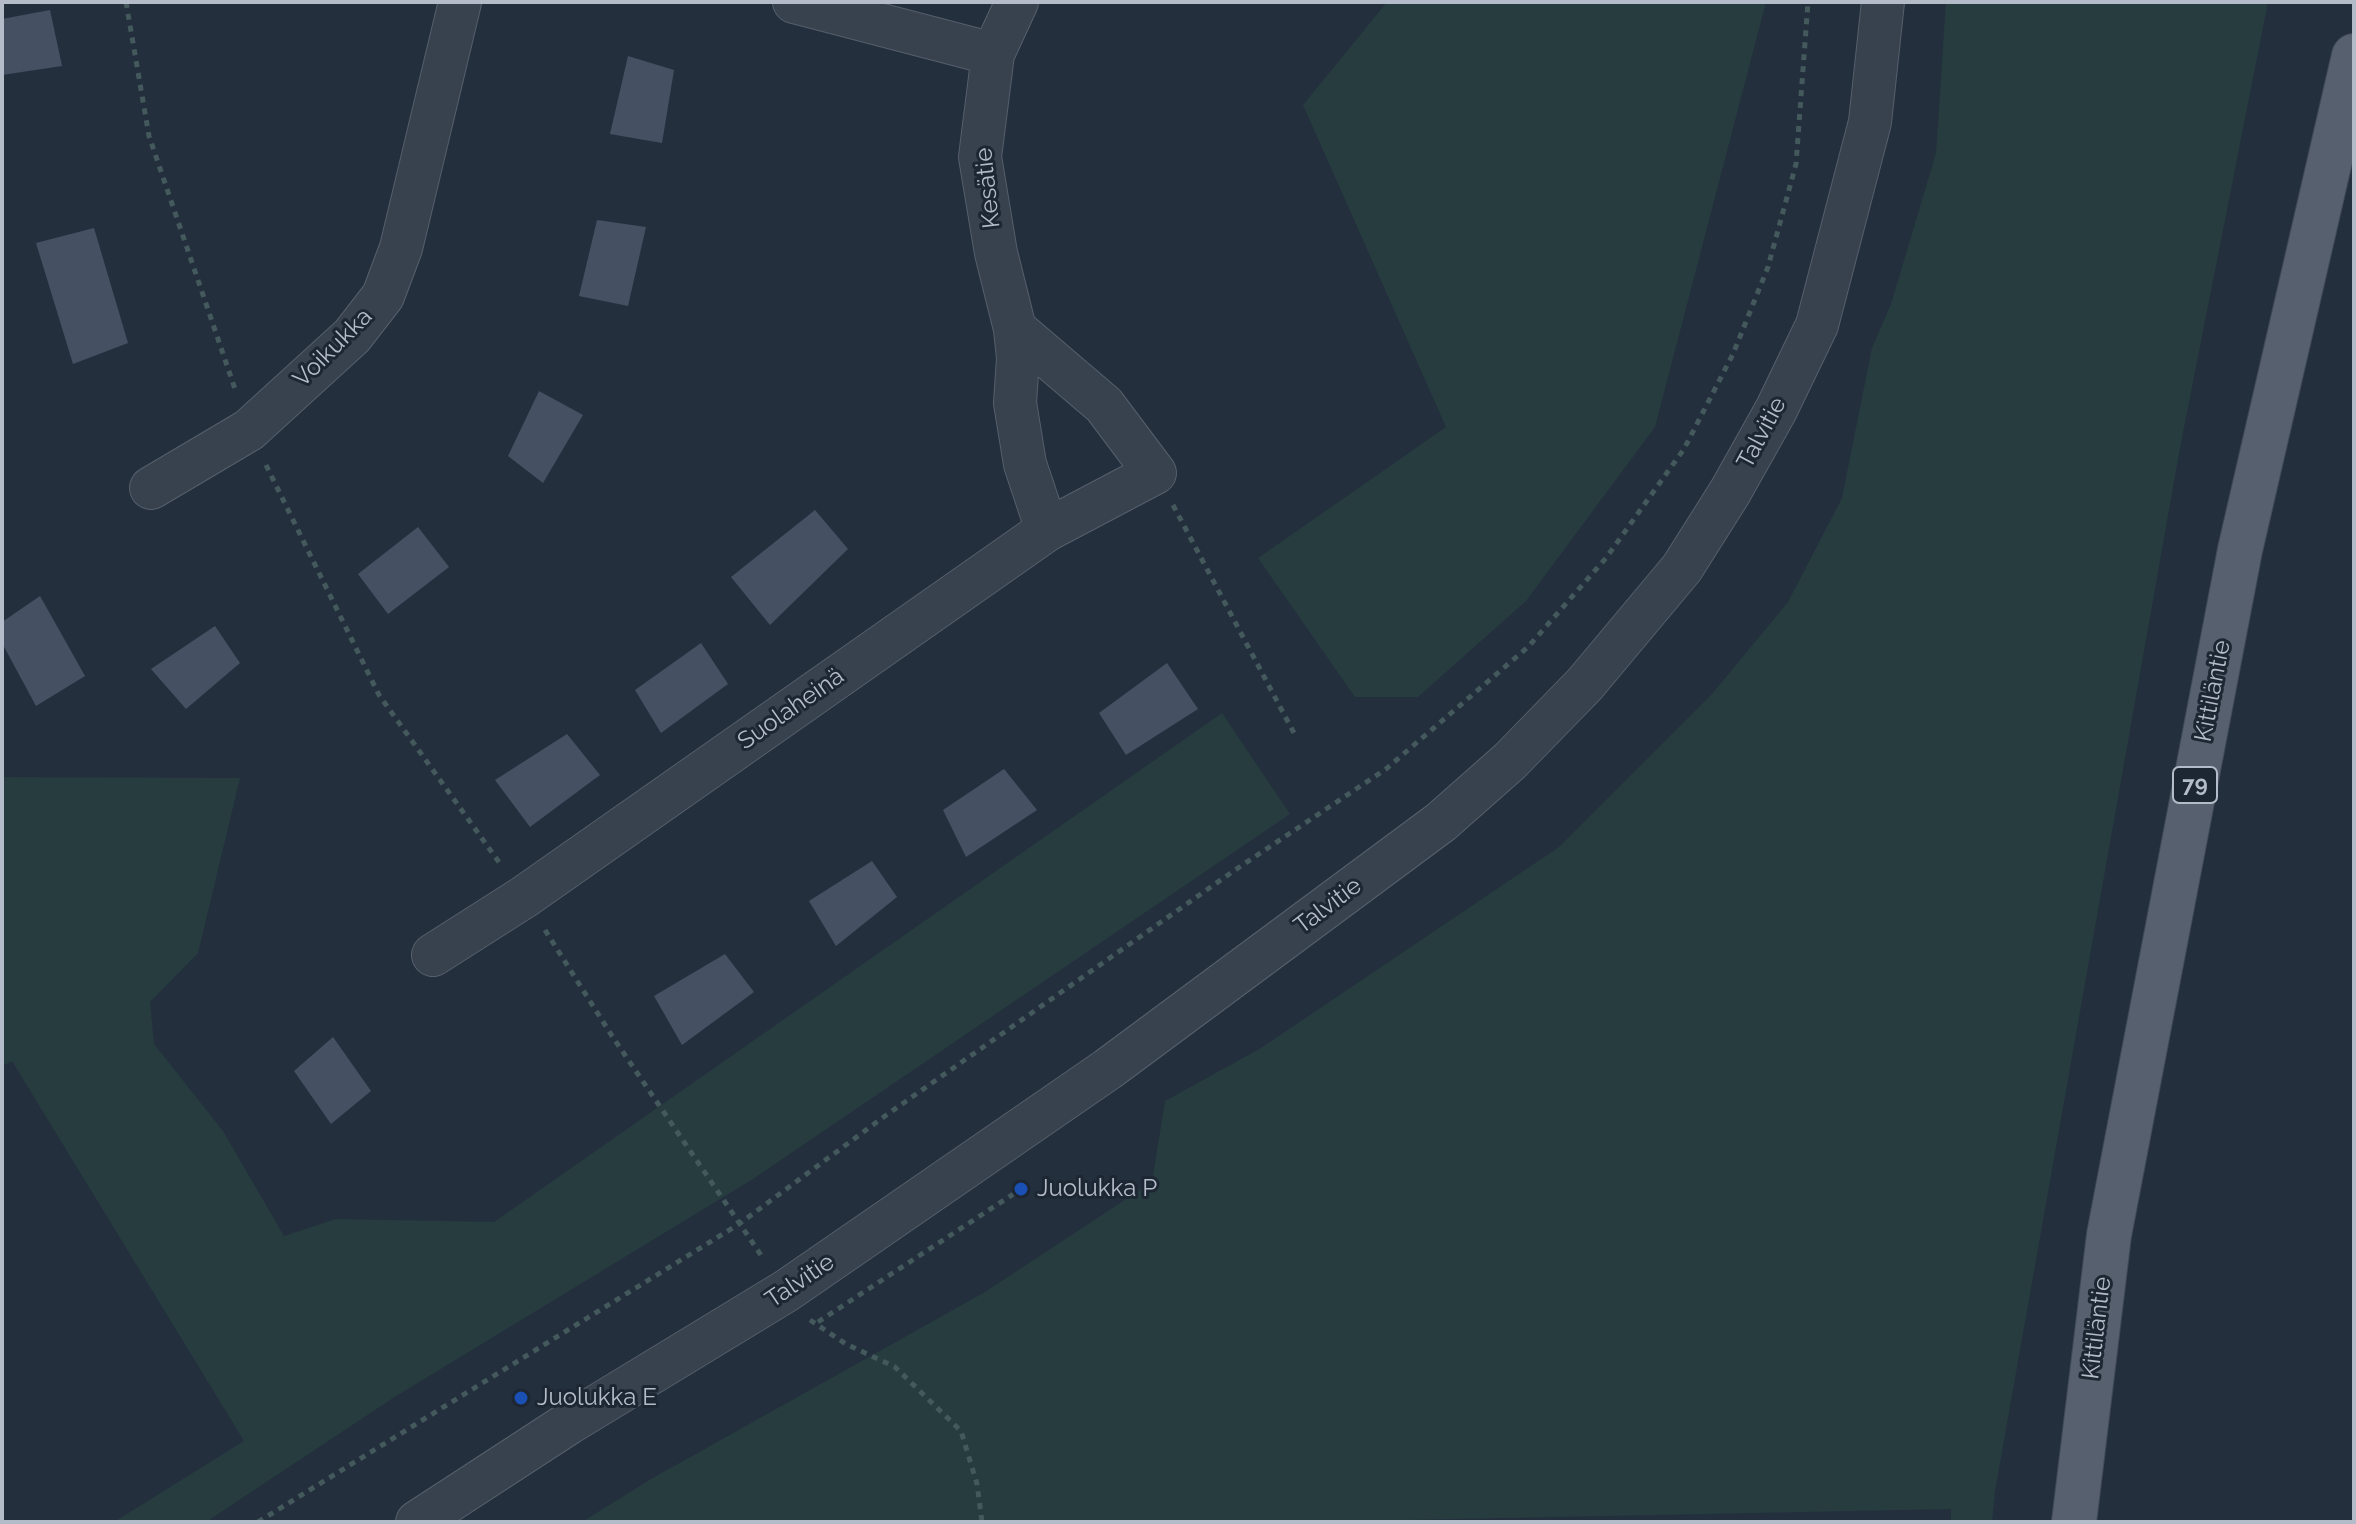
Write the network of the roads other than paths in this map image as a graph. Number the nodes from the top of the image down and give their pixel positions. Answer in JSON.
{"nodes":[{"id":1,"x":460,"y":2,"type":"edge"},
{"id":2,"x":794,"y":2,"type":"edge"},
{"id":3,"x":1017,"y":2,"type":"edge"},
{"id":4,"x":1883,"y":2,"type":"edge"},
{"id":5,"x":993,"y":54,"type":"junction"},
{"id":6,"x":2354,"y":56,"type":"edge"},
{"id":7,"x":1015,"y":329,"type":"junction"},
{"id":8,"x":151,"y":488,"type":"dead end"},
{"id":9,"x":1047,"y":530,"type":"junction"},
{"id":10,"x":433,"y":955,"type":"dead end"},
{"id":11,"x":417,"y":1522,"type":"edge"},
{"id":12,"x":2074,"y":1522,"type":"edge"}],
"edges":[{"from":1,"to":8,"type":"street","name":"Voikukka"},
{"from":2,"to":5,"type":"street"},
{"from":3,"to":5,"type":"street","name":"Kesätie"},
{"from":4,"to":11,"type":"street","name":"Talvitie"},
{"from":5,"to":7,"type":"street","name":"Kesätie"},
{"from":6,"to":12,"type":"main road","name":"Kittiläntie","number":"79"},
{"from":7,"to":9,"type":"street","name":"Kesätie"},
{"from":7,"to":9,"type":"street","name":"Suolaheinä"},
{"from":9,"to":10,"type":"street","name":"Suolaheinä"}]}
